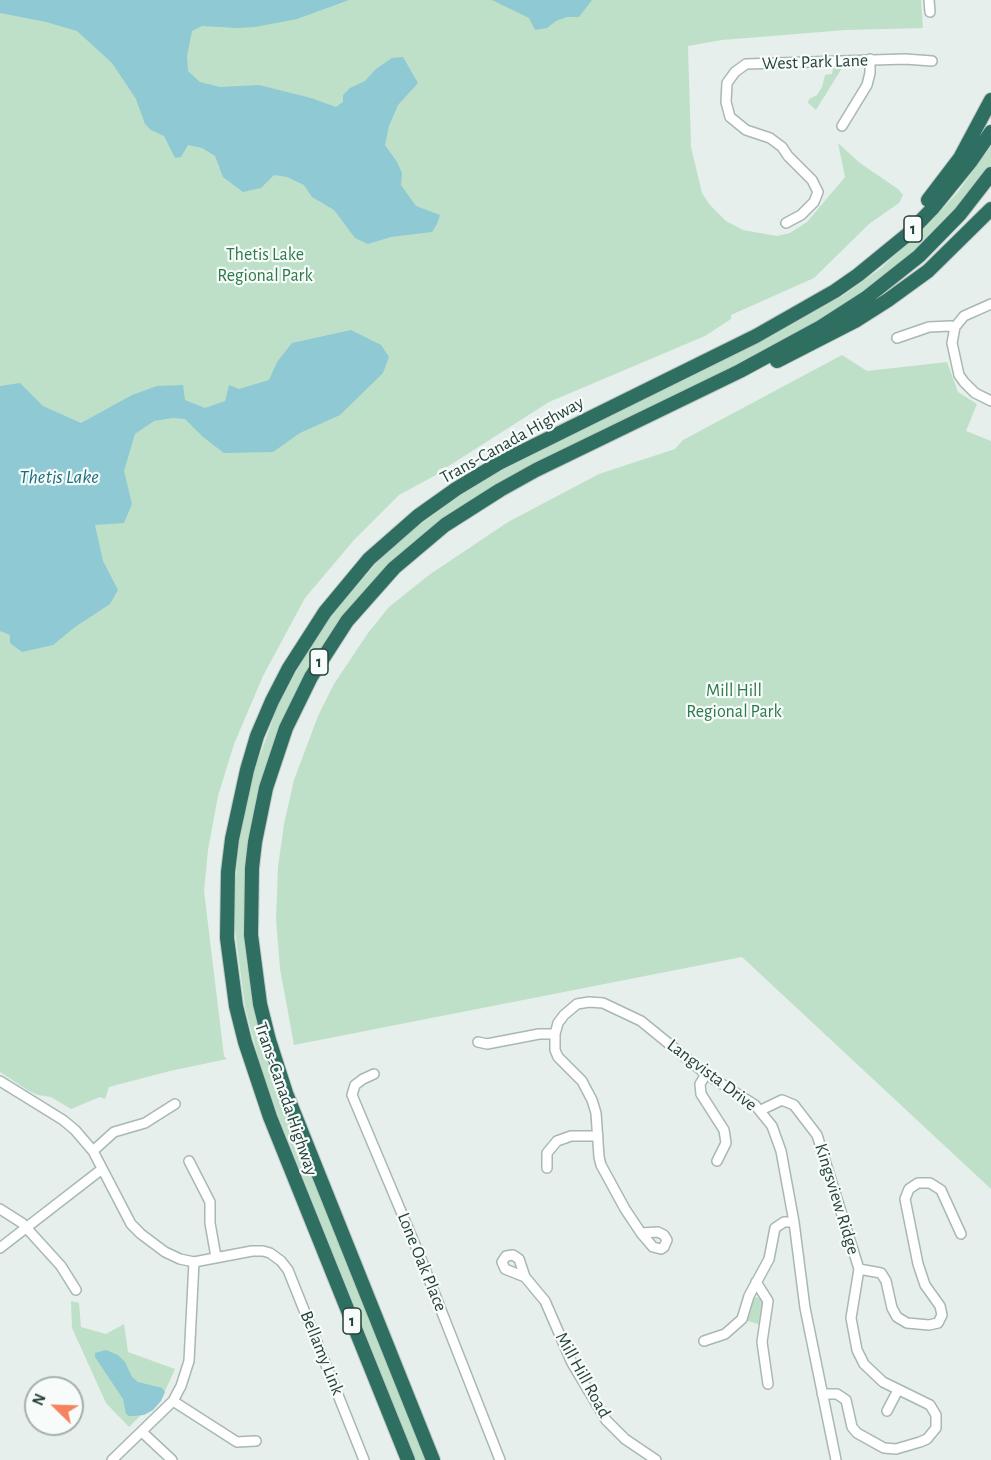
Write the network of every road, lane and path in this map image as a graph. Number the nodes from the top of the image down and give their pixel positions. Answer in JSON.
{"nodes":[{"id":1,"x":929,"y":0,"type":"edge"},
{"id":2,"x":930,"y":12,"type":"dead end"},
{"id":3,"x":870,"y":59,"type":"junction"},
{"id":4,"x":932,"y":61,"type":"dead end"},
{"id":5,"x":991,"y":100,"type":"edge"},
{"id":6,"x":842,"y":126,"type":"dead end"},
{"id":7,"x":991,"y":132,"type":"edge"},
{"id":8,"x":991,"y":174,"type":"edge"},
{"id":9,"x":991,"y":209,"type":"edge"},
{"id":10,"x":786,"y":223,"type":"dead end"},
{"id":11,"x":814,"y":304,"type":"junction"},
{"id":12,"x":991,"y":304,"type":"edge"},
{"id":13,"x":955,"y":327,"type":"junction"},
{"id":14,"x":897,"y":338,"type":"dead end"},
{"id":15,"x":694,"y":392,"type":"junction"},
{"id":16,"x":991,"y":400,"type":"edge"},
{"id":17,"x":555,"y":1034,"type":"junction"},
{"id":18,"x":478,"y":1042,"type":"dead end"},
{"id":19,"x":374,"y":1074,"type":"dead end"},
{"id":20,"x":706,"y":1074,"type":"junction"},
{"id":21,"x":0,"y":1081,"type":"edge"},
{"id":22,"x":175,"y":1104,"type":"dead end"},
{"id":23,"x":761,"y":1110,"type":"junction"},
{"id":24,"x":598,"y":1136,"type":"junction"},
{"id":25,"x":93,"y":1151,"type":"junction"},
{"id":26,"x":189,"y":1161,"type":"dead end"},
{"id":27,"x":717,"y":1161,"type":"dead end"},
{"id":28,"x":547,"y":1168,"type":"dead end"},
{"id":29,"x":102,"y":1169,"type":"junction"},
{"id":30,"x":0,"y":1209,"type":"edge"},
{"id":31,"x":794,"y":1222,"type":"junction"},
{"id":32,"x":26,"y":1227,"type":"junction"},
{"id":33,"x":641,"y":1233,"type":"dead end"},
{"id":34,"x":961,"y":1234,"type":"dead end"},
{"id":35,"x":0,"y":1248,"type":"edge"},
{"id":36,"x":216,"y":1257,"type":"junction"},
{"id":37,"x":194,"y":1262,"type":"junction"},
{"id":38,"x":860,"y":1269,"type":"junction"},
{"id":39,"x":525,"y":1277,"type":"dead end"},
{"id":40,"x":756,"y":1282,"type":"junction"},
{"id":41,"x":76,"y":1290,"type":"dead end"},
{"id":42,"x":704,"y":1341,"type":"dead end"},
{"id":43,"x":768,"y":1384,"type":"dead end"},
{"id":44,"x":898,"y":1390,"type":"junction"},
{"id":45,"x":822,"y":1394,"type":"junction"},
{"id":46,"x":173,"y":1401,"type":"junction"},
{"id":47,"x":887,"y":1411,"type":"dead end"},
{"id":48,"x":142,"y":1432,"type":"junction"},
{"id":49,"x":256,"y":1441,"type":"dead end"},
{"id":50,"x":112,"y":1460,"type":"edge"},
{"id":51,"x":172,"y":1460,"type":"edge"},
{"id":52,"x":364,"y":1460,"type":"edge"},
{"id":53,"x":408,"y":1460,"type":"edge"},
{"id":54,"x":433,"y":1460,"type":"edge"},
{"id":55,"x":500,"y":1460,"type":"edge"},
{"id":56,"x":656,"y":1460,"type":"edge"},
{"id":57,"x":836,"y":1460,"type":"edge"}],
"edges":[{"from":1,"to":2,"type":"street"},
{"from":3,"to":4,"type":"street","name":"West Park Lane"},
{"from":3,"to":6,"type":"street"},
{"from":3,"to":10,"type":"street","name":"West Park Lane"},
{"from":5,"to":11,"type":"highway"},
{"from":7,"to":11,"type":"highway","name":"Trans-Canada Highway","number":"1"},
{"from":8,"to":15,"type":"highway","name":"Trans-Canada Highway","number":"1"},
{"from":9,"to":15,"type":"highway"},
{"from":11,"to":53,"type":"highway","name":"Trans-Canada Highway","number":"1"},
{"from":12,"to":13,"type":"street"},
{"from":13,"to":14,"type":"street"},
{"from":13,"to":16,"type":"street"},
{"from":15,"to":54,"type":"highway","name":"Trans-Canada Highway","number":"1"},
{"from":17,"to":18,"type":"street"},
{"from":17,"to":20,"type":"street","name":"Langvista Drive"},
{"from":17,"to":24,"type":"street"},
{"from":19,"to":55,"type":"street","name":"Lone Oak Place"},
{"from":20,"to":23,"type":"street","name":"Langvista Drive"},
{"from":20,"to":27,"type":"street"},
{"from":21,"to":25,"type":"street"},
{"from":22,"to":25,"type":"street"},
{"from":23,"to":31,"type":"street","name":"Langvista Drive"},
{"from":23,"to":38,"type":"street","name":"Kingsview Ridge"},
{"from":24,"to":28,"type":"street"},
{"from":24,"to":33,"type":"street"},
{"from":25,"to":29,"type":"street"},
{"from":26,"to":36,"type":"street"},
{"from":29,"to":32,"type":"street"},
{"from":29,"to":37,"type":"street"},
{"from":30,"to":32,"type":"street"},
{"from":31,"to":40,"type":"street"},
{"from":31,"to":45,"type":"street","name":"Langvista Drive"},
{"from":32,"to":35,"type":"street"},
{"from":32,"to":41,"type":"street"},
{"from":34,"to":38,"type":"street"},
{"from":36,"to":37,"type":"street"},
{"from":36,"to":52,"type":"street","name":"Bellamy Link"},
{"from":37,"to":46,"type":"street"},
{"from":38,"to":44,"type":"street","name":"Kingsview Ridge"},
{"from":39,"to":56,"type":"street","name":"Mill Hill Road"},
{"from":40,"to":42,"type":"street"},
{"from":40,"to":43,"type":"street"},
{"from":44,"to":45,"type":"street","name":"Kingsview Ridge"},
{"from":44,"to":47,"type":"street"},
{"from":45,"to":57,"type":"street","name":"Langvista Drive"},
{"from":46,"to":48,"type":"street"},
{"from":46,"to":49,"type":"street"},
{"from":48,"to":50,"type":"street"},
{"from":48,"to":51,"type":"street"}]}
